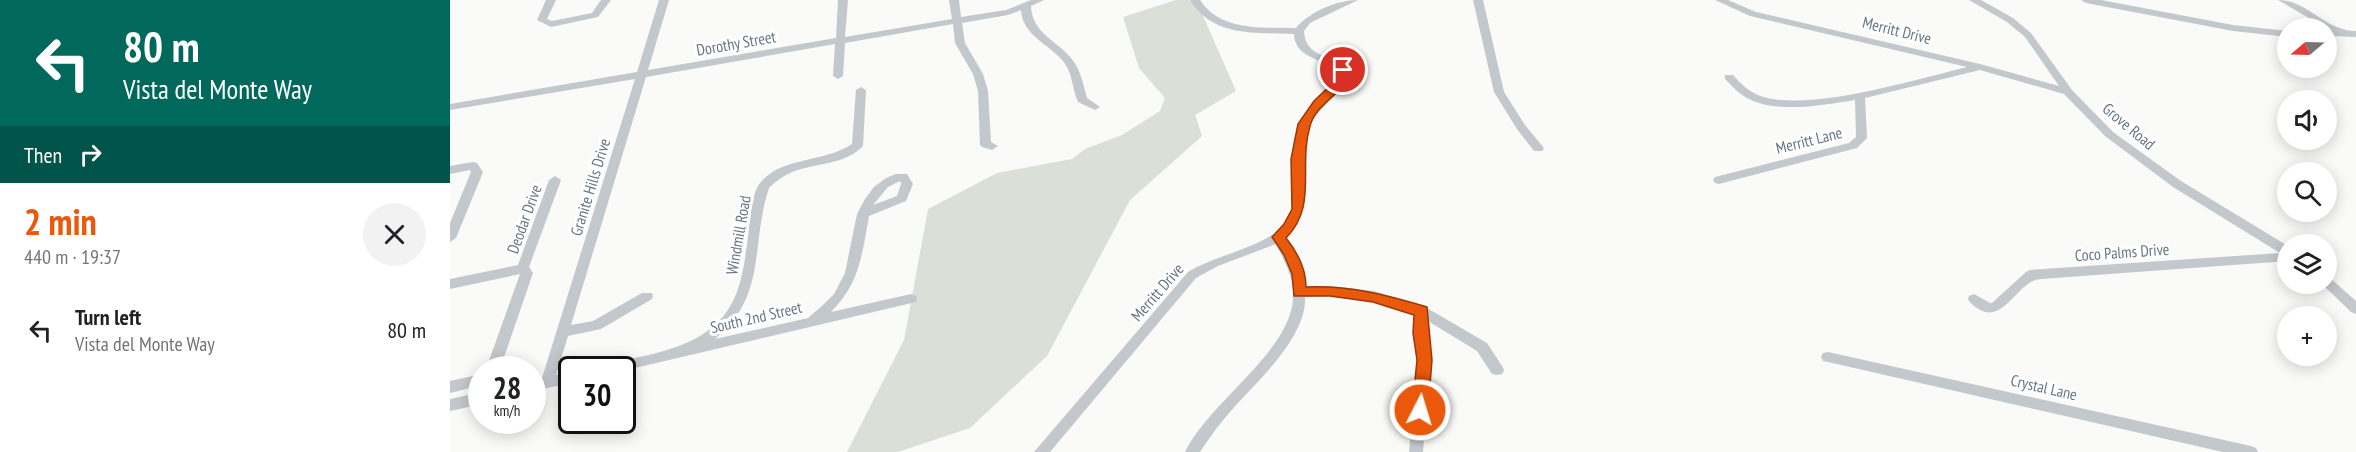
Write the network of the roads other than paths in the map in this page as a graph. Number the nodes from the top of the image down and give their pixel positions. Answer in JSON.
{"nodes":[{"id":1,"x":551,"y":0,"type":"edge"},
{"id":2,"x":606,"y":0,"type":"edge"},
{"id":3,"x":664,"y":0,"type":"edge"},
{"id":4,"x":843,"y":0,"type":"edge"},
{"id":5,"x":954,"y":0,"type":"edge"},
{"id":6,"x":1039,"y":0,"type":"edge"},
{"id":7,"x":1195,"y":0,"type":"edge"},
{"id":8,"x":1353,"y":0,"type":"edge"},
{"id":9,"x":1478,"y":0,"type":"edge"},
{"id":10,"x":1720,"y":0,"type":"edge"},
{"id":11,"x":1974,"y":0,"type":"edge"},
{"id":12,"x":2086,"y":0,"type":"edge"},
{"id":13,"x":2283,"y":0,"type":"edge"},
{"id":14,"x":1026,"y":5,"type":"junction"},
{"id":15,"x":956,"y":20,"type":"junction"},
{"id":16,"x":1299,"y":31,"type":"junction"},
{"id":17,"x":2277,"y":33,"type":"edge"},
{"id":18,"x":2337,"y":34,"type":"edge"},
{"id":19,"x":2342,"y":34,"type":"junction"},
{"id":20,"x":2356,"y":34,"type":"edge"},
{"id":21,"x":841,"y":40,"type":"junction"},
{"id":22,"x":1980,"y":67,"type":"junction"},
{"id":23,"x":641,"y":74,"type":"junction"},
{"id":24,"x":838,"y":76,"type":"dead end"},
{"id":25,"x":1729,"y":77,"type":"dead end"},
{"id":26,"x":861,"y":90,"type":"dead end"},
{"id":27,"x":2068,"y":92,"type":"junction"},
{"id":28,"x":1860,"y":95,"type":"junction"},
{"id":29,"x":450,"y":107,"type":"edge"},
{"id":30,"x":1095,"y":107,"type":"dead end"},
{"id":31,"x":992,"y":146,"type":"dead end"},
{"id":32,"x":1538,"y":148,"type":"dead end"},
{"id":33,"x":450,"y":170,"type":"edge"},
{"id":34,"x":555,"y":180,"type":"dead end"},
{"id":35,"x":1719,"y":180,"type":"dead end"},
{"id":36,"x":863,"y":214,"type":"dead end"},
{"id":37,"x":1278,"y":237,"type":"junction"},
{"id":38,"x":450,"y":238,"type":"edge"},
{"id":39,"x":2277,"y":245,"type":"edge"},
{"id":40,"x":2277,"y":258,"type":"edge"},
{"id":41,"x":523,"y":268,"type":"junction"},
{"id":42,"x":450,"y":284,"type":"edge"},
{"id":43,"x":2337,"y":291,"type":"edge"},
{"id":44,"x":1299,"y":292,"type":"junction"},
{"id":45,"x":647,"y":296,"type":"dead end"},
{"id":46,"x":911,"y":299,"type":"dead end"},
{"id":47,"x":1974,"y":299,"type":"dead end"},
{"id":48,"x":2356,"y":309,"type":"edge"},
{"id":49,"x":1422,"y":311,"type":"junction"},
{"id":50,"x":810,"y":322,"type":"junction"},
{"id":51,"x":563,"y":332,"type":"junction"},
{"id":52,"x":686,"y":351,"type":"junction"},
{"id":53,"x":498,"y":356,"type":"edge"},
{"id":54,"x":1828,"y":357,"type":"dead end"},
{"id":55,"x":636,"y":363,"type":"edge"},
{"id":56,"x":1497,"y":370,"type":"dead end"},
{"id":57,"x":546,"y":371,"type":"edge"},
{"id":58,"x":468,"y":382,"type":"edge"},
{"id":59,"x":450,"y":387,"type":"edge"},
{"id":60,"x":468,"y":401,"type":"edge"},
{"id":61,"x":450,"y":405,"type":"edge"},
{"id":62,"x":1041,"y":452,"type":"edge"},
{"id":63,"x":1192,"y":452,"type":"edge"},
{"id":64,"x":1416,"y":452,"type":"edge"},
{"id":65,"x":2251,"y":452,"type":"edge"}],
"edges":[{"from":1,"to":2,"type":"street"},
{"from":3,"to":23,"type":"street","name":"Granite Hills Drive"},
{"from":4,"to":21,"type":"street"},
{"from":5,"to":15,"type":"street"},
{"from":6,"to":14,"type":"street","name":"Dorothy Street"},
{"from":7,"to":16,"type":"street"},
{"from":8,"to":16,"type":"street"},
{"from":9,"to":32,"type":"street"},
{"from":10,"to":22,"type":"street","name":"Merritt Drive"},
{"from":11,"to":27,"type":"street","name":"Grove Road"},
{"from":12,"to":17,"type":"street"},
{"from":13,"to":19,"type":"street"},
{"from":14,"to":15,"type":"street","name":"Dorothy Street"},
{"from":14,"to":30,"type":"street"},
{"from":15,"to":21,"type":"street","name":"Dorothy Street"},
{"from":15,"to":31,"type":"street"},
{"from":16,"to":37,"type":"street"},
{"from":18,"to":19,"type":"street"},
{"from":19,"to":20,"type":"street"},
{"from":21,"to":23,"type":"street","name":"Dorothy Street"},
{"from":21,"to":24,"type":"street"},
{"from":22,"to":27,"type":"street","name":"Merritt Drive"},
{"from":22,"to":28,"type":"street","name":"Merritt Lane"},
{"from":23,"to":29,"type":"street","name":"Dorothy Street"},
{"from":23,"to":51,"type":"street","name":"Granite Hills Drive"},
{"from":25,"to":28,"type":"street","name":"Merritt Lane"},
{"from":26,"to":52,"type":"street","name":"Windmill Road"},
{"from":27,"to":39,"type":"street","name":"Grove Road"},
{"from":28,"to":35,"type":"street","name":"Merritt Lane"},
{"from":33,"to":38,"type":"street"},
{"from":34,"to":41,"type":"street","name":"Deodar Drive"},
{"from":36,"to":50,"type":"street"},
{"from":37,"to":44,"type":"street"},
{"from":37,"to":62,"type":"street","name":"Merritt Drive"},
{"from":40,"to":47,"type":"street","name":"Coco Palms Drive"},
{"from":41,"to":42,"type":"street"},
{"from":41,"to":53,"type":"street","name":"Deodar Drive"},
{"from":43,"to":48,"type":"street"},
{"from":44,"to":49,"type":"street"},
{"from":44,"to":63,"type":"street"},
{"from":45,"to":51,"type":"street"},
{"from":46,"to":50,"type":"street","name":"South 2nd Street"},
{"from":49,"to":56,"type":"street"},
{"from":49,"to":64,"type":"street"},
{"from":50,"to":52,"type":"street","name":"South 2nd Street"},
{"from":51,"to":57,"type":"street","name":"Granite Hills Drive"},
{"from":52,"to":55,"type":"street","name":"South 2nd Street"},
{"from":54,"to":65,"type":"street","name":"Crystal Lane"},
{"from":58,"to":59,"type":"street"},
{"from":60,"to":61,"type":"street"}]}
